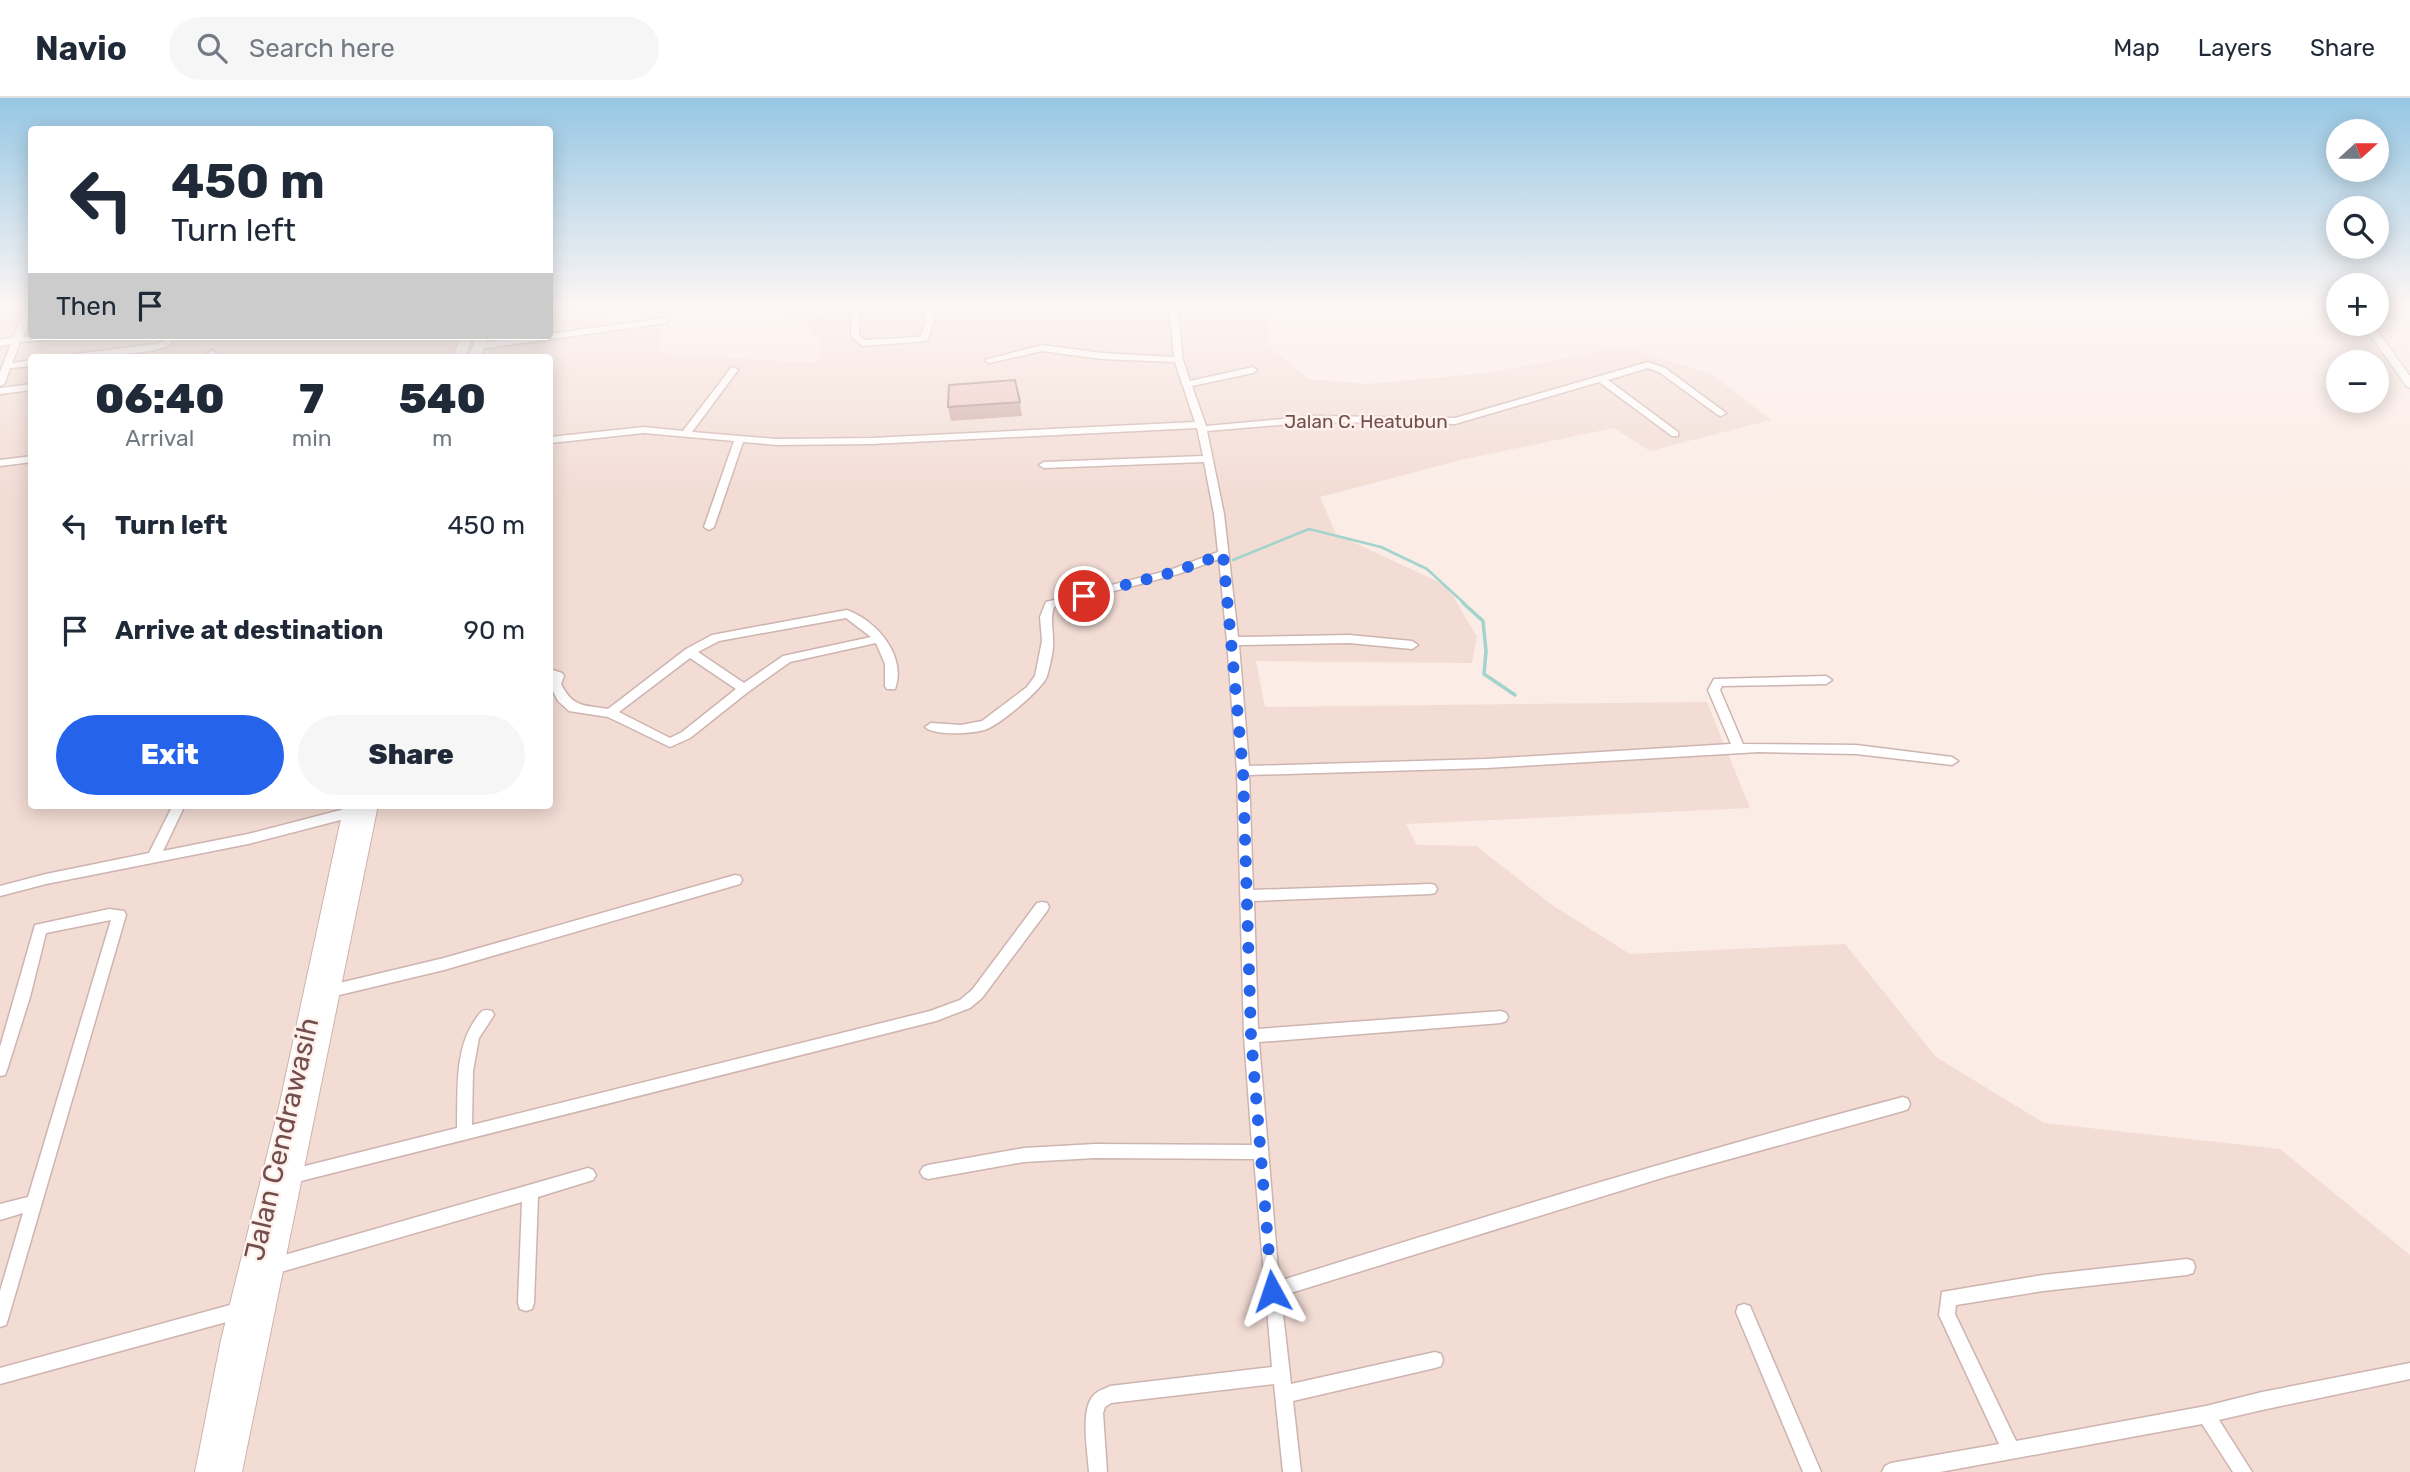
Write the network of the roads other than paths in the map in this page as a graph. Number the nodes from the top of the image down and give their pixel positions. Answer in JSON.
{"nodes":[{"id":1,"x":1182,"y":369,"type":"edge"},
{"id":2,"x":1634,"y":369,"type":"edge"},
{"id":3,"x":1660,"y":369,"type":"edge"},
{"id":4,"x":2400,"y":369,"type":"edge"},
{"id":5,"x":734,"y":370,"type":"dead end"},
{"id":6,"x":1253,"y":370,"type":"dead end"},
{"id":7,"x":1601,"y":379,"type":"junction"},
{"id":8,"x":1187,"y":384,"type":"junction"},
{"id":9,"x":2410,"y":384,"type":"edge"},
{"id":10,"x":28,"y":388,"type":"edge"},
{"id":11,"x":0,"y":391,"type":"edge"},
{"id":12,"x":1721,"y":413,"type":"dead end"},
{"id":13,"x":1201,"y":427,"type":"junction"},
{"id":14,"x":1675,"y":434,"type":"dead end"},
{"id":15,"x":685,"y":435,"type":"junction"},
{"id":16,"x":553,"y":440,"type":"edge"},
{"id":17,"x":739,"y":440,"type":"junction"},
{"id":18,"x":28,"y":456,"type":"edge"},
{"id":19,"x":1209,"y":459,"type":"junction"},
{"id":20,"x":0,"y":463,"type":"edge"},
{"id":21,"x":1044,"y":465,"type":"dead end"},
{"id":22,"x":709,"y":527,"type":"dead end"},
{"id":23,"x":1223,"y":554,"type":"junction"},
{"id":24,"x":879,"y":639,"type":"junction"},
{"id":25,"x":1233,"y":641,"type":"junction"},
{"id":26,"x":1412,"y":645,"type":"dead end"},
{"id":27,"x":690,"y":652,"type":"junction"},
{"id":28,"x":1826,"y":680,"type":"dead end"},
{"id":29,"x":553,"y":684,"type":"edge"},
{"id":30,"x":891,"y":687,"type":"dead end"},
{"id":31,"x":744,"y":689,"type":"junction"},
{"id":32,"x":610,"y":713,"type":"junction"},
{"id":33,"x":931,"y":727,"type":"dead end"},
{"id":34,"x":1739,"y":748,"type":"junction"},
{"id":35,"x":1952,"y":761,"type":"dead end"},
{"id":36,"x":1243,"y":771,"type":"junction"},
{"id":37,"x":177,"y":809,"type":"edge"},
{"id":38,"x":351,"y":809,"type":"edge"},
{"id":39,"x":358,"y":809,"type":"edge"},
{"id":40,"x":358,"y":809,"type":"edge"},
{"id":41,"x":153,"y":859,"type":"junction"},
{"id":42,"x":735,"y":880,"type":"dead end"},
{"id":43,"x":1430,"y":889,"type":"dead end"},
{"id":44,"x":0,"y":891,"type":"edge"},
{"id":45,"x":1248,"y":896,"type":"junction"},
{"id":46,"x":1042,"y":907,"type":"dead end"},
{"id":47,"x":331,"y":991,"type":"junction"},
{"id":48,"x":487,"y":1015,"type":"dead end"},
{"id":49,"x":1501,"y":1017,"type":"dead end"},
{"id":50,"x":1251,"y":1036,"type":"junction"},
{"id":51,"x":0,"y":1070,"type":"edge"},
{"id":52,"x":1903,"y":1104,"type":"dead end"},
{"id":53,"x":464,"y":1133,"type":"junction"},
{"id":54,"x":1260,"y":1152,"type":"junction"},
{"id":55,"x":928,"y":1172,"type":"dead end"},
{"id":56,"x":589,"y":1175,"type":"dead end"},
{"id":57,"x":293,"y":1176,"type":"junction"},
{"id":58,"x":530,"y":1192,"type":"junction"},
{"id":59,"x":33,"y":1203,"type":"junction"},
{"id":60,"x":0,"y":1212,"type":"edge"},
{"id":61,"x":274,"y":1266,"type":"junction"},
{"id":62,"x":2187,"y":1267,"type":"dead end"},
{"id":63,"x":5,"y":1278,"type":"edge"},
{"id":64,"x":1272,"y":1291,"type":"junction"},
{"id":65,"x":526,"y":1303,"type":"dead end"},
{"id":66,"x":241,"y":1310,"type":"junction"},
{"id":67,"x":1744,"y":1312,"type":"dead end"},
{"id":68,"x":0,"y":1319,"type":"edge"},
{"id":69,"x":1435,"y":1360,"type":"dead end"},
{"id":70,"x":2410,"y":1371,"type":"edge"},
{"id":71,"x":1280,"y":1375,"type":"junction"},
{"id":72,"x":0,"y":1376,"type":"edge"},
{"id":73,"x":1282,"y":1395,"type":"junction"},
{"id":74,"x":2206,"y":1415,"type":"junction"},
{"id":75,"x":2011,"y":1450,"type":"junction"},
{"id":76,"x":208,"y":1472,"type":"edge"},
{"id":77,"x":229,"y":1472,"type":"edge"},
{"id":78,"x":1098,"y":1472,"type":"edge"},
{"id":79,"x":1292,"y":1472,"type":"edge"},
{"id":80,"x":1812,"y":1472,"type":"edge"},
{"id":81,"x":1891,"y":1472,"type":"edge"},
{"id":82,"x":2243,"y":1472,"type":"edge"}],
"edges":[{"from":1,"to":8,"type":"street"},
{"from":2,"to":7,"type":"street","name":"Jalan C. Heatubun"},
{"from":3,"to":12,"type":"street"},
{"from":4,"to":9,"type":"street"},
{"from":5,"to":15,"type":"street"},
{"from":6,"to":8,"type":"street"},
{"from":7,"to":13,"type":"street","name":"Jalan C. Heatubun"},
{"from":7,"to":14,"type":"street"},
{"from":8,"to":13,"type":"street"},
{"from":10,"to":11,"type":"street"},
{"from":13,"to":17,"type":"street","name":"Jalan C. Heatubun"},
{"from":13,"to":19,"type":"street"},
{"from":15,"to":16,"type":"street","name":"Jalan C. Heatubun"},
{"from":15,"to":17,"type":"street","name":"Jalan C. Heatubun"},
{"from":17,"to":22,"type":"street"},
{"from":18,"to":20,"type":"street"},
{"from":19,"to":21,"type":"street"},
{"from":19,"to":23,"type":"street"},
{"from":23,"to":25,"type":"street"},
{"from":23,"to":33,"type":"street"},
{"from":24,"to":27,"type":"street"},
{"from":24,"to":30,"type":"street"},
{"from":24,"to":31,"type":"street"},
{"from":25,"to":26,"type":"street"},
{"from":25,"to":36,"type":"street"},
{"from":27,"to":31,"type":"street"},
{"from":27,"to":32,"type":"street"},
{"from":28,"to":34,"type":"street"},
{"from":29,"to":32,"type":"street"},
{"from":31,"to":32,"type":"street"},
{"from":34,"to":35,"type":"street"},
{"from":34,"to":36,"type":"street"},
{"from":36,"to":45,"type":"street"},
{"from":37,"to":41,"type":"street"},
{"from":38,"to":41,"type":"street"},
{"from":39,"to":47,"type":"main road","name":"Jalan Cendrawasih"},
{"from":40,"to":66,"type":"main road","name":"Jalan Cendrawasih"},
{"from":41,"to":44,"type":"street"},
{"from":42,"to":47,"type":"street"},
{"from":43,"to":45,"type":"street"},
{"from":45,"to":50,"type":"street"},
{"from":46,"to":53,"type":"street"},
{"from":47,"to":57,"type":"main road","name":"Jalan Cendrawasih"},
{"from":48,"to":53,"type":"street"},
{"from":49,"to":50,"type":"street"},
{"from":50,"to":54,"type":"street"},
{"from":51,"to":59,"type":"street"},
{"from":52,"to":64,"type":"street"},
{"from":53,"to":57,"type":"street"},
{"from":54,"to":55,"type":"street"},
{"from":54,"to":64,"type":"street"},
{"from":56,"to":58,"type":"street"},
{"from":57,"to":61,"type":"main road","name":"Jalan Cendrawasih"},
{"from":58,"to":61,"type":"street"},
{"from":58,"to":65,"type":"street"},
{"from":59,"to":60,"type":"street"},
{"from":59,"to":63,"type":"street"},
{"from":61,"to":77,"type":"main road","name":"Jalan Cendrawasih"},
{"from":62,"to":75,"type":"street"},
{"from":63,"to":68,"type":"street"},
{"from":64,"to":71,"type":"street"},
{"from":66,"to":72,"type":"street"},
{"from":66,"to":76,"type":"main road","name":"Jalan Cendrawasih"},
{"from":67,"to":80,"type":"street"},
{"from":69,"to":73,"type":"street"},
{"from":70,"to":74,"type":"street"},
{"from":71,"to":73,"type":"street"},
{"from":71,"to":78,"type":"street"},
{"from":73,"to":79,"type":"street"},
{"from":74,"to":75,"type":"street"},
{"from":74,"to":82,"type":"street"},
{"from":75,"to":81,"type":"street"}]}
